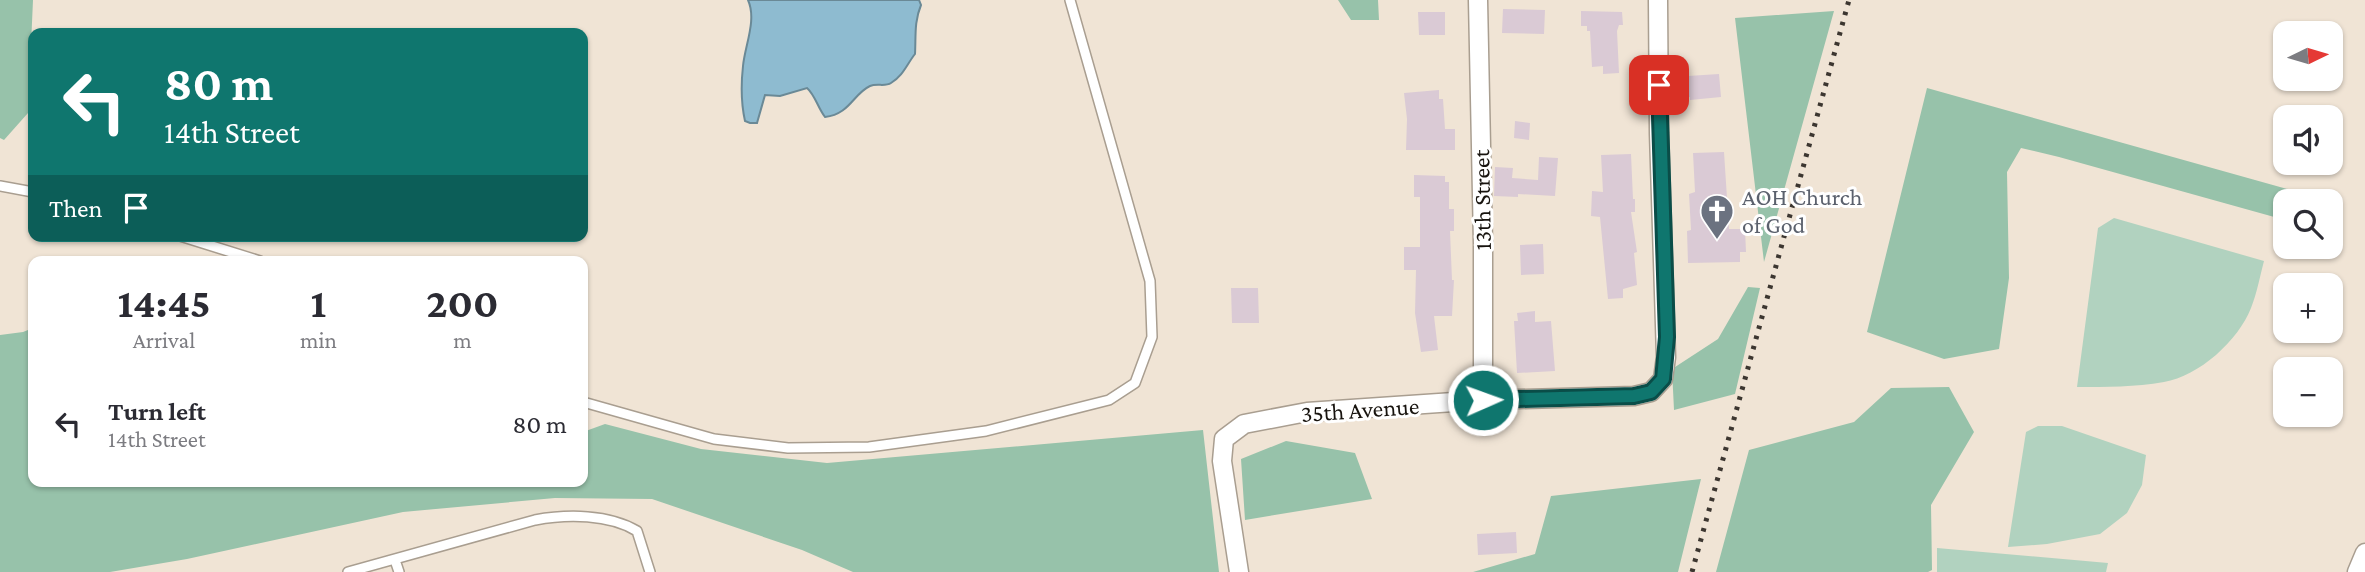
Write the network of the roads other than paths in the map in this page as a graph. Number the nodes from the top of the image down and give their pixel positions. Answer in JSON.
{"nodes":[{"id":1,"x":1070,"y":0,"type":"edge"},
{"id":2,"x":1478,"y":0,"type":"edge"},
{"id":3,"x":1658,"y":0,"type":"edge"},
{"id":4,"x":0,"y":186,"type":"edge"},
{"id":5,"x":28,"y":191,"type":"edge"},
{"id":6,"x":199,"y":242,"type":"edge"},
{"id":7,"x":244,"y":256,"type":"edge"},
{"id":8,"x":1483,"y":400,"type":"junction"},
{"id":9,"x":588,"y":403,"type":"edge"},
{"id":10,"x":2365,"y":553,"type":"edge"},
{"id":11,"x":396,"y":560,"type":"junction"},
{"id":12,"x":348,"y":572,"type":"edge"},
{"id":13,"x":399,"y":572,"type":"edge"},
{"id":14,"x":650,"y":572,"type":"edge"},
{"id":15,"x":1239,"y":572,"type":"edge"},
{"id":16,"x":2357,"y":572,"type":"edge"}],
"edges":[{"from":1,"to":9,"type":"lane"},
{"from":2,"to":8,"type":"street","name":"13th Street"},
{"from":3,"to":8,"type":"street","name":"35th Avenue"},
{"from":4,"to":5,"type":"lane"},
{"from":6,"to":7,"type":"lane"},
{"from":8,"to":15,"type":"street","name":"35th Avenue"},
{"from":10,"to":16,"type":"street"},
{"from":11,"to":12,"type":"lane"},
{"from":11,"to":13,"type":"lane"},
{"from":11,"to":14,"type":"lane"}]}
